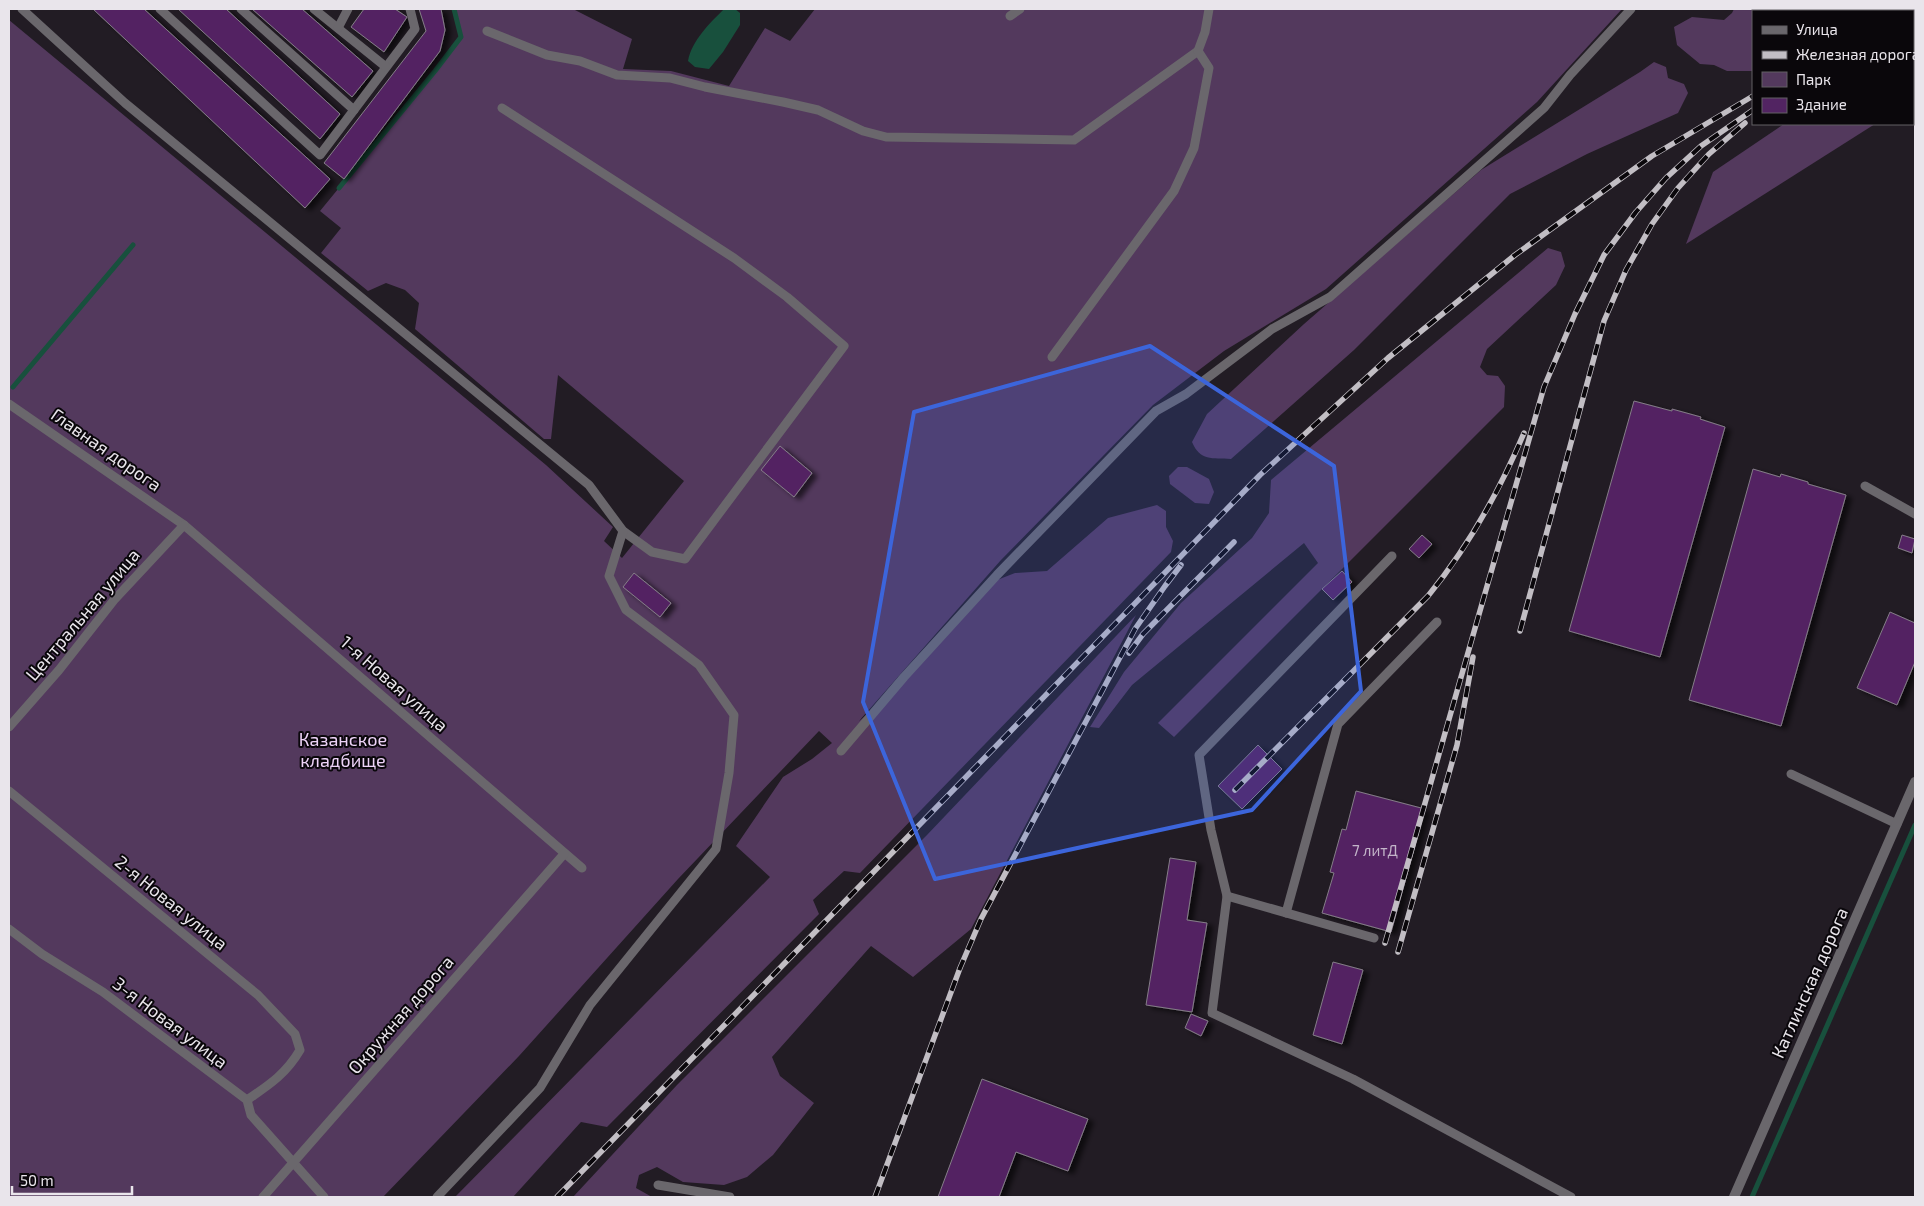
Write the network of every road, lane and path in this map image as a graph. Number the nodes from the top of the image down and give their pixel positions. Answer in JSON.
{"nodes":[{"id":1,"x":22,"y":9,"type":"edge"},
{"id":2,"x":160,"y":9,"type":"edge"},
{"id":3,"x":241,"y":9,"type":"edge"},
{"id":4,"x":314,"y":9,"type":"edge"},
{"id":5,"x":348,"y":9,"type":"edge"},
{"id":6,"x":410,"y":9,"type":"edge"},
{"id":7,"x":1020,"y":9,"type":"edge"},
{"id":8,"x":1209,"y":9,"type":"edge"},
{"id":9,"x":1631,"y":9,"type":"edge"},
{"id":10,"x":1010,"y":16,"type":"dead end"},
{"id":11,"x":338,"y":28,"type":"junction"},
{"id":12,"x":487,"y":30,"type":"dead end"},
{"id":13,"x":1198,"y":51,"type":"junction"},
{"id":14,"x":386,"y":68,"type":"junction"},
{"id":15,"x":502,"y":108,"type":"dead end"},
{"id":16,"x":354,"y":110,"type":"junction"},
{"id":17,"x":1052,"y":357,"type":"dead end"},
{"id":18,"x":9,"y":404,"type":"edge"},
{"id":19,"x":1865,"y":486,"type":"dead end"},
{"id":20,"x":1915,"y":514,"type":"edge"},
{"id":21,"x":184,"y":525,"type":"junction"},
{"id":22,"x":623,"y":531,"type":"junction"},
{"id":23,"x":1392,"y":556,"type":"dead end"},
{"id":24,"x":1437,"y":622,"type":"dead end"},
{"id":25,"x":9,"y":727,"type":"edge"},
{"id":26,"x":841,"y":751,"type":"dead end"},
{"id":27,"x":1791,"y":774,"type":"dead end"},
{"id":28,"x":1915,"y":782,"type":"edge"},
{"id":29,"x":9,"y":790,"type":"edge"},
{"id":30,"x":1897,"y":824,"type":"junction"},
{"id":31,"x":564,"y":854,"type":"junction"},
{"id":32,"x":582,"y":868,"type":"dead end"},
{"id":33,"x":1227,"y":896,"type":"junction"},
{"id":34,"x":1286,"y":913,"type":"junction"},
{"id":35,"x":9,"y":929,"type":"edge"},
{"id":36,"x":1374,"y":938,"type":"dead end"},
{"id":37,"x":247,"y":1100,"type":"junction"},
{"id":38,"x":294,"y":1162,"type":"junction"},
{"id":39,"x":658,"y":1184,"type":"dead end"},
{"id":40,"x":685,"y":1194,"type":"edge"},
{"id":41,"x":263,"y":1197,"type":"edge"},
{"id":42,"x":324,"y":1197,"type":"edge"},
{"id":43,"x":437,"y":1197,"type":"edge"},
{"id":44,"x":730,"y":1197,"type":"edge"},
{"id":45,"x":1571,"y":1197,"type":"edge"},
{"id":46,"x":1734,"y":1197,"type":"edge"}],
"edges":[{"from":1,"to":22,"type":"lane"},
{"from":2,"to":16,"type":"lane"},
{"from":3,"to":16,"type":"lane"},
{"from":4,"to":11,"type":"lane"},
{"from":5,"to":11,"type":"lane"},
{"from":6,"to":14,"type":"lane"},
{"from":7,"to":10,"type":"lane"},
{"from":8,"to":13,"type":"lane"},
{"from":9,"to":26,"type":"lane"},
{"from":11,"to":14,"type":"lane"},
{"from":12,"to":13,"type":"lane"},
{"from":13,"to":17,"type":"lane"},
{"from":14,"to":16,"type":"lane"},
{"from":15,"to":22,"type":"lane"},
{"from":18,"to":21,"type":"lane","name":"Главная дорога"},
{"from":19,"to":20,"type":"lane"},
{"from":21,"to":25,"type":"lane","name":"Центральная улица"},
{"from":21,"to":31,"type":"lane","name":"1-я Новая улица"},
{"from":22,"to":43,"type":"lane"},
{"from":23,"to":33,"type":"lane"},
{"from":24,"to":34,"type":"lane"},
{"from":27,"to":30,"type":"lane"},
{"from":28,"to":30,"type":"street","name":"Катлинская дорога"},
{"from":29,"to":37,"type":"lane","name":"2-я Новая улица"},
{"from":30,"to":46,"type":"street","name":"Катлинская дорога"},
{"from":31,"to":32,"type":"lane","name":"1-я Новая улица"},
{"from":31,"to":38,"type":"lane","name":"Окружная дорога"},
{"from":33,"to":34,"type":"lane"},
{"from":33,"to":45,"type":"lane"},
{"from":34,"to":36,"type":"lane"},
{"from":35,"to":37,"type":"lane","name":"3-я Новая улица"},
{"from":37,"to":38,"type":"lane","name":"3-я Новая улица"},
{"from":38,"to":41,"type":"lane","name":"Окружная дорога"},
{"from":38,"to":42,"type":"lane","name":"3-я Новая улица"},
{"from":39,"to":40,"type":"lane"},
{"from":40,"to":44,"type":"lane"}]}
